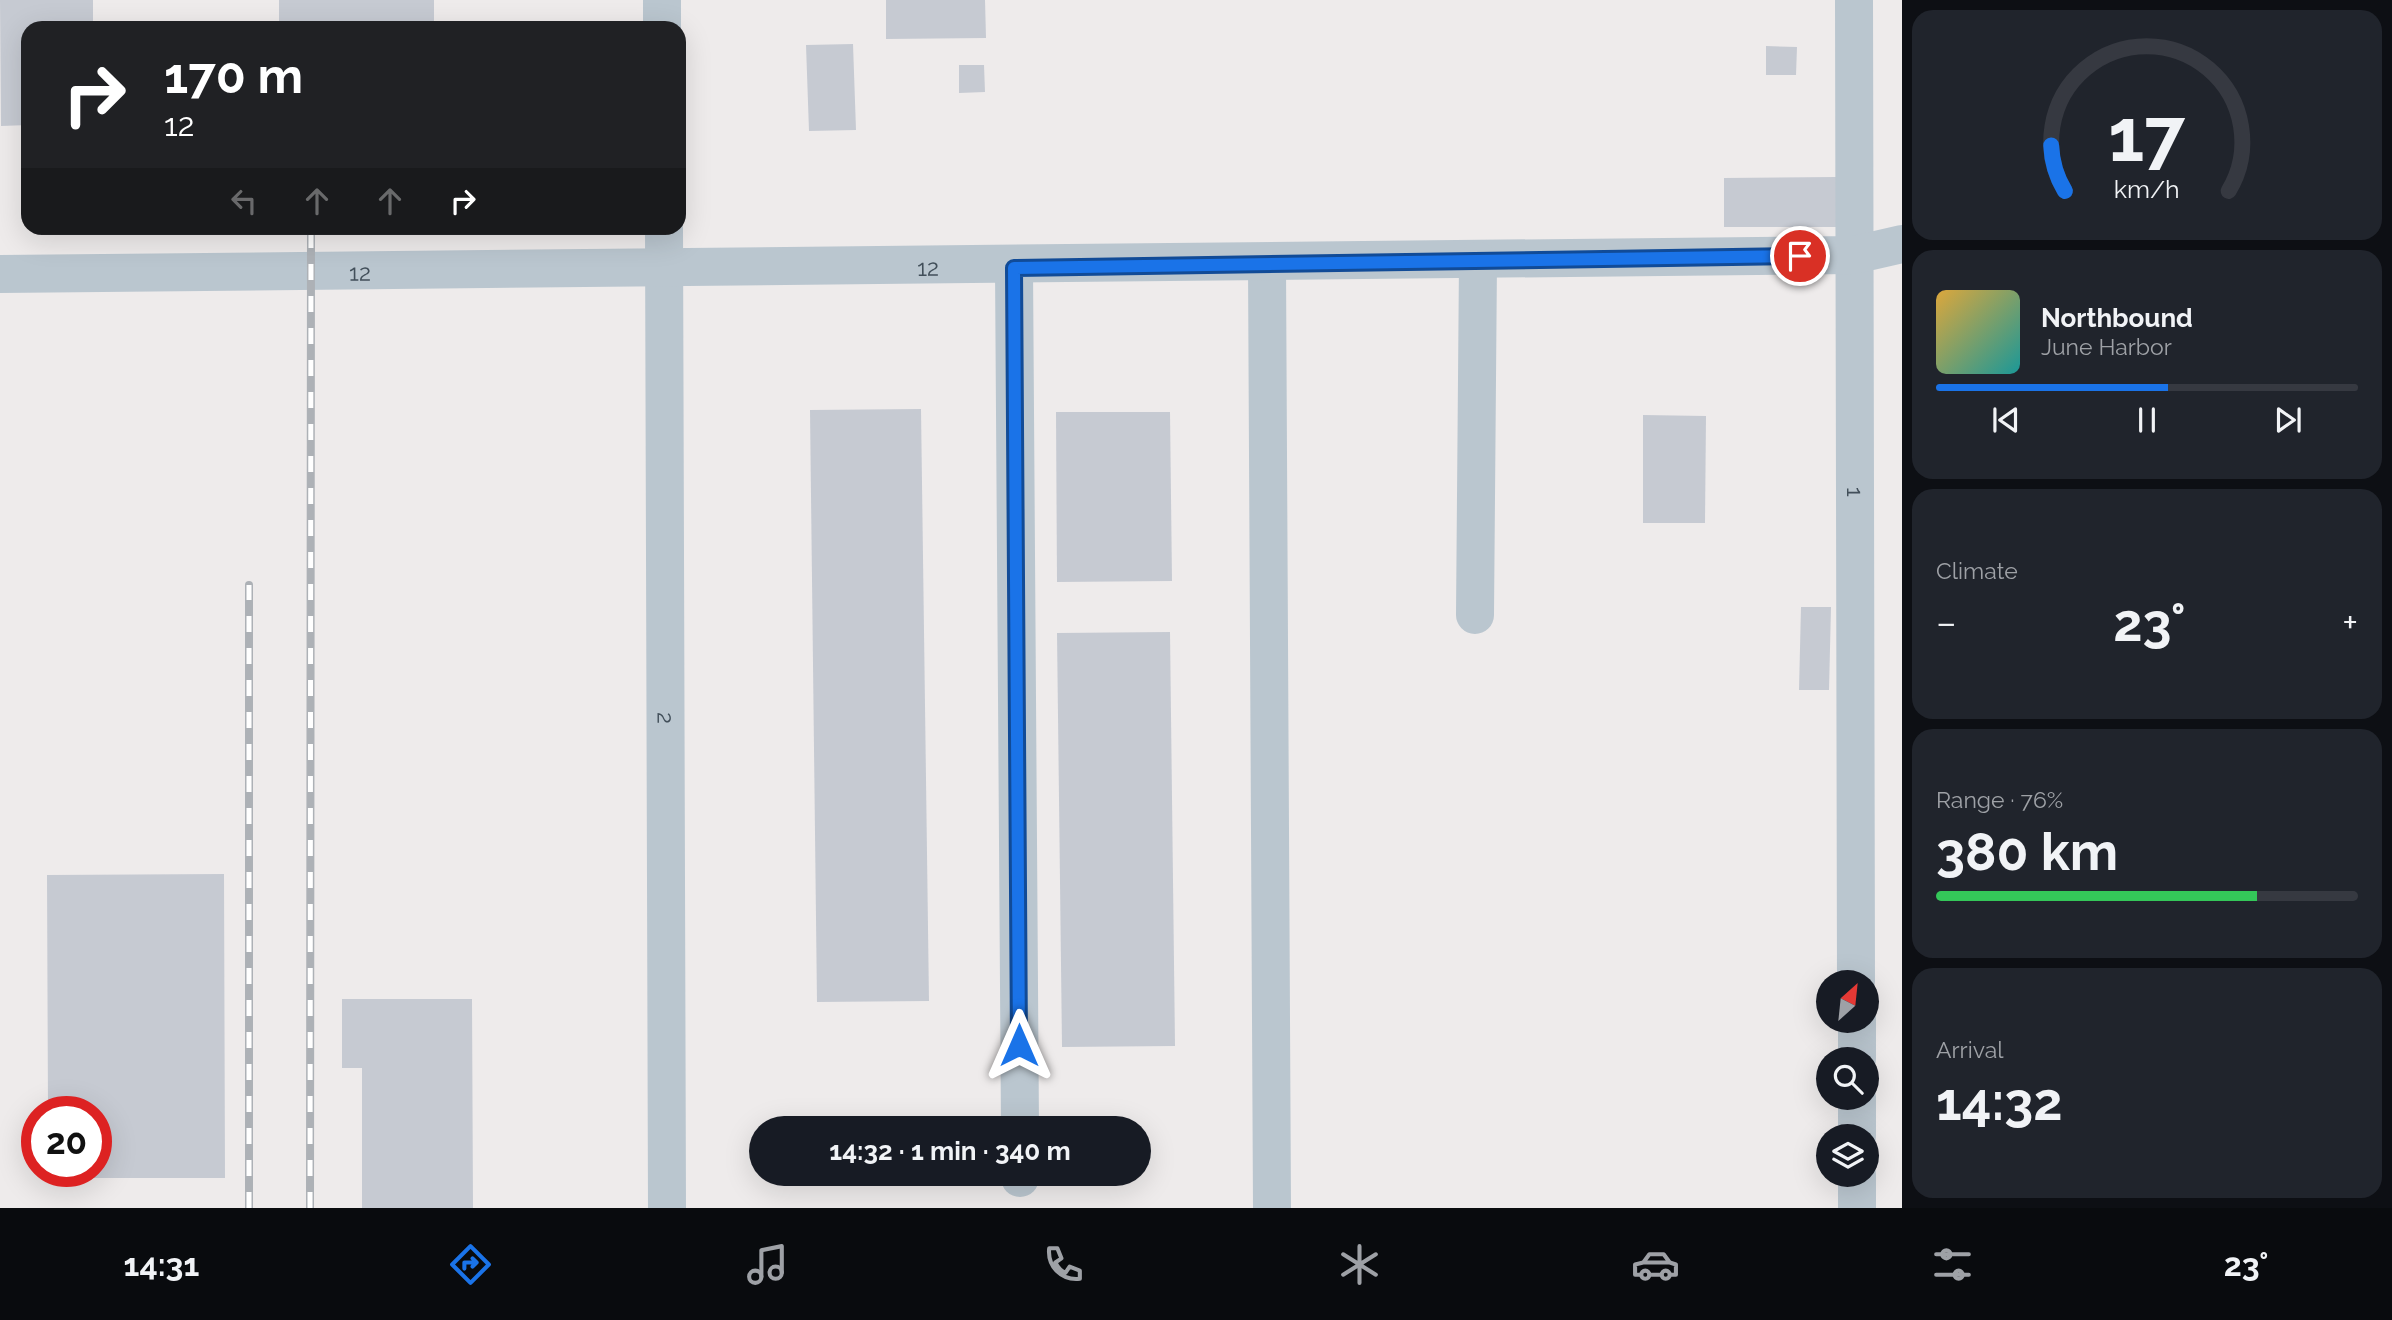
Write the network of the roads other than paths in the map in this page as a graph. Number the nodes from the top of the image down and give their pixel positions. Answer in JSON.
{"nodes":[{"id":1,"x":662,"y":0,"type":"edge"},
{"id":2,"x":1854,"y":0,"type":"edge"},
{"id":3,"x":662,"y":21,"type":"edge"},
{"id":4,"x":664,"y":235,"type":"edge"},
{"id":5,"x":1902,"y":244,"type":"edge"},
{"id":6,"x":1854,"y":255,"type":"junction"},
{"id":7,"x":1478,"y":261,"type":"junction"},
{"id":8,"x":1266,"y":265,"type":"junction"},
{"id":9,"x":1014,"y":268,"type":"junction"},
{"id":10,"x":1902,"y":269,"type":"edge"},
{"id":11,"x":665,"y":272,"type":"junction"},
{"id":12,"x":0,"y":274,"type":"edge"},
{"id":13,"x":1475,"y":615,"type":"dead end"},
{"id":14,"x":1857,"y":970,"type":"edge"},
{"id":15,"x":1020,"y":1116,"type":"edge"},
{"id":16,"x":1857,"y":1187,"type":"edge"},
{"id":17,"x":667,"y":1208,"type":"edge"},
{"id":18,"x":1272,"y":1208,"type":"edge"},
{"id":19,"x":1857,"y":1208,"type":"edge"}],
"edges":[{"from":1,"to":3,"type":"street"},
{"from":2,"to":6,"type":"street","name":"1"},
{"from":4,"to":11,"type":"street","name":"2"},
{"from":5,"to":6,"type":"street"},
{"from":6,"to":7,"type":"street","name":"12"},
{"from":6,"to":10,"type":"street"},
{"from":6,"to":14,"type":"street","name":"1"},
{"from":7,"to":8,"type":"street","name":"12"},
{"from":7,"to":13,"type":"street"},
{"from":8,"to":9,"type":"street","name":"12"},
{"from":8,"to":18,"type":"street"},
{"from":9,"to":11,"type":"street","name":"12"},
{"from":9,"to":15,"type":"street"},
{"from":11,"to":12,"type":"street","name":"12"},
{"from":11,"to":17,"type":"street","name":"2"},
{"from":16,"to":19,"type":"street"}]}
